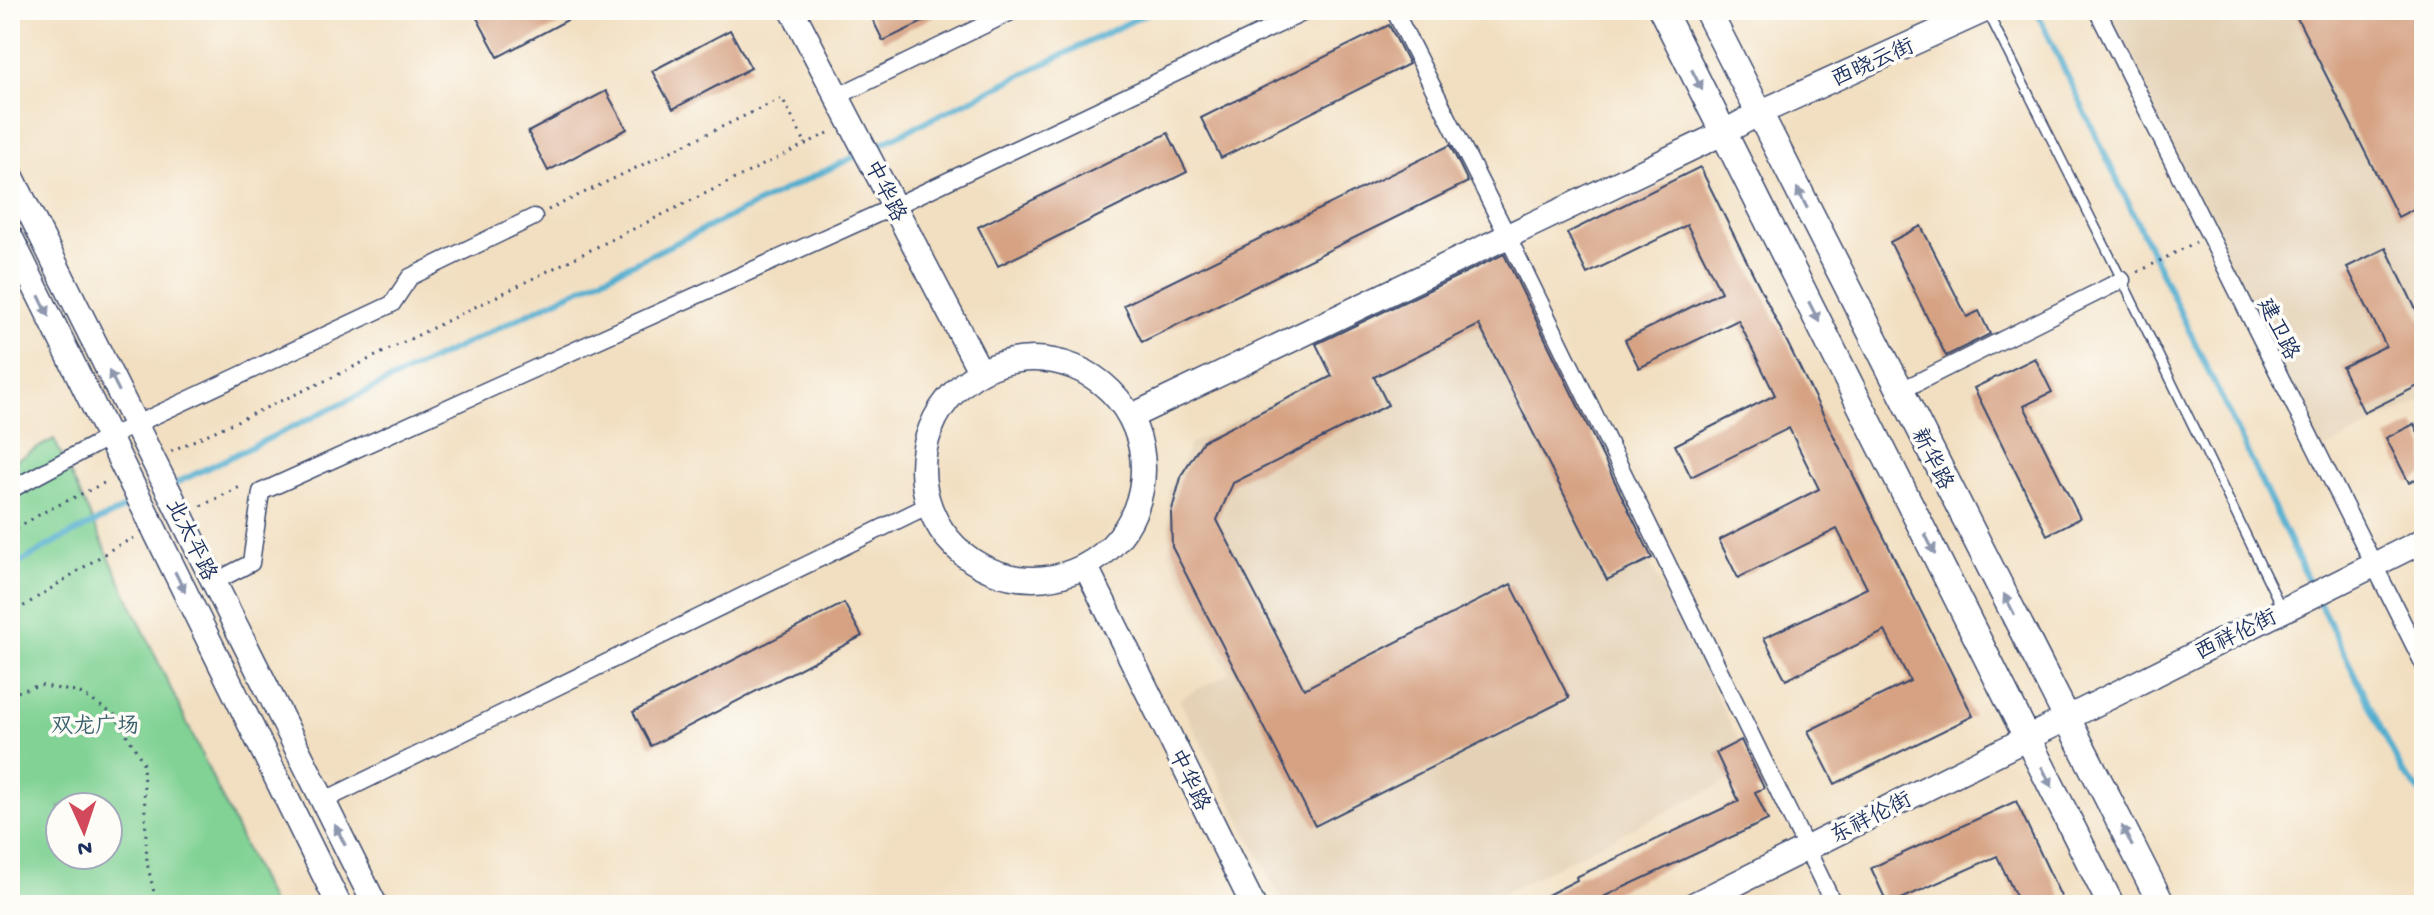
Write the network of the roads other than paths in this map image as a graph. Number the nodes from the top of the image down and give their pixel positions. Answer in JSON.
{"nodes":[{"id":1,"x":792,"y":10,"type":"edge"},
{"id":2,"x":1015,"y":10,"type":"edge"},
{"id":3,"x":1309,"y":10,"type":"edge"},
{"id":4,"x":1394,"y":10,"type":"edge"},
{"id":5,"x":1662,"y":10,"type":"edge"},
{"id":6,"x":1707,"y":10,"type":"edge"},
{"id":7,"x":1986,"y":10,"type":"edge"},
{"id":8,"x":2097,"y":10,"type":"edge"},
{"id":9,"x":838,"y":96,"type":"junction"},
{"id":10,"x":1759,"y":113,"type":"junction"},
{"id":11,"x":1723,"y":133,"type":"junction"},
{"id":12,"x":10,"y":173,"type":"edge"},
{"id":13,"x":895,"y":206,"type":"junction"},
{"id":14,"x":534,"y":217,"type":"road end"},
{"id":15,"x":1507,"y":235,"type":"junction"},
{"id":16,"x":10,"y":236,"type":"edge"},
{"id":17,"x":2122,"y":280,"type":"junction"},
{"id":18,"x":980,"y":371,"type":"junction"},
{"id":19,"x":1900,"y":391,"type":"junction"},
{"id":20,"x":1132,"y":416,"type":"junction"},
{"id":21,"x":136,"y":425,"type":"junction"},
{"id":22,"x":109,"y":437,"type":"junction"},
{"id":23,"x":10,"y":490,"type":"edge"},
{"id":24,"x":929,"y":505,"type":"junction"},
{"id":25,"x":2424,"y":540,"type":"edge"},
{"id":26,"x":2374,"y":564,"type":"junction"},
{"id":27,"x":1086,"y":567,"type":"junction"},
{"id":28,"x":214,"y":582,"type":"junction"},
{"id":29,"x":2282,"y":610,"type":"junction"},
{"id":30,"x":2424,"y":665,"type":"edge"},
{"id":31,"x":2047,"y":727,"type":"junction"},
{"id":32,"x":323,"y":801,"type":"junction"},
{"id":33,"x":1806,"y":848,"type":"junction"},
{"id":34,"x":339,"y":905,"type":"edge"},
{"id":35,"x":375,"y":905,"type":"edge"},
{"id":36,"x":1253,"y":905,"type":"edge"},
{"id":37,"x":1693,"y":905,"type":"edge"},
{"id":38,"x":1834,"y":905,"type":"edge"},
{"id":39,"x":2111,"y":905,"type":"edge"},
{"id":40,"x":2162,"y":905,"type":"edge"}],
"edges":[{"from":1,"to":9,"type":"street","name":"中华路"},
{"from":2,"to":9,"type":"street"},
{"from":3,"to":13,"type":"street"},
{"from":4,"to":15,"type":"street"},
{"from":5,"to":11,"type":"main road","one_way":true},
{"from":6,"to":10,"type":"main road","name":"新华路"},
{"from":7,"to":10,"type":"street","name":"西晓云街"},
{"from":7,"to":17,"type":"lane"},
{"from":8,"to":26,"type":"street","name":"建卫路"},
{"from":9,"to":13,"type":"street","name":"中华路"},
{"from":10,"to":11,"type":"street","name":"西晓云街"},
{"from":19,"to":10,"type":"main road","name":"新华路","one_way":true},
{"from":11,"to":15,"type":"street","name":"西晓云街"},
{"from":11,"to":31,"type":"main road","one_way":true},
{"from":21,"to":12,"type":"street","name":"北太平路","one_way":true},
{"from":13,"to":18,"type":"street","name":"中华路"},
{"from":13,"to":28,"type":"street"},
{"from":14,"to":21,"type":"street"},
{"from":15,"to":20,"type":"street","name":"西晓云街"},
{"from":15,"to":33,"type":"street"},
{"from":16,"to":22,"type":"street","name":"北太平路","one_way":true},
{"from":17,"to":19,"type":"street"},
{"from":17,"to":29,"type":"lane"},
{"from":18,"to":20,"type":"street"},
{"from":18,"to":24,"type":"street"},
{"from":31,"to":19,"type":"main road","name":"新华路","one_way":true},
{"from":20,"to":27,"type":"street"},
{"from":21,"to":22,"type":"street"},
{"from":21,"to":28,"type":"street","name":"北太平路"},
{"from":22,"to":23,"type":"street"},
{"from":22,"to":34,"type":"street","name":"北太平路","one_way":true},
{"from":24,"to":27,"type":"street"},
{"from":24,"to":32,"type":"street"},
{"from":25,"to":26,"type":"street","name":"西祥伦街"},
{"from":26,"to":29,"type":"street","name":"西祥伦街"},
{"from":26,"to":30,"type":"street","name":"建卫路"},
{"from":27,"to":36,"type":"street","name":"中华路"},
{"from":28,"to":32,"type":"street","name":"北太平路"},
{"from":29,"to":31,"type":"street","name":"西祥伦街"},
{"from":31,"to":33,"type":"street","name":"东祥伦街"},
{"from":31,"to":39,"type":"main road","one_way":true},
{"from":40,"to":31,"type":"main road","name":"新华路","one_way":true},
{"from":35,"to":32,"type":"street","name":"北太平路","one_way":true},
{"from":33,"to":37,"type":"street","name":"东祥伦街"},
{"from":33,"to":38,"type":"street"}]}
